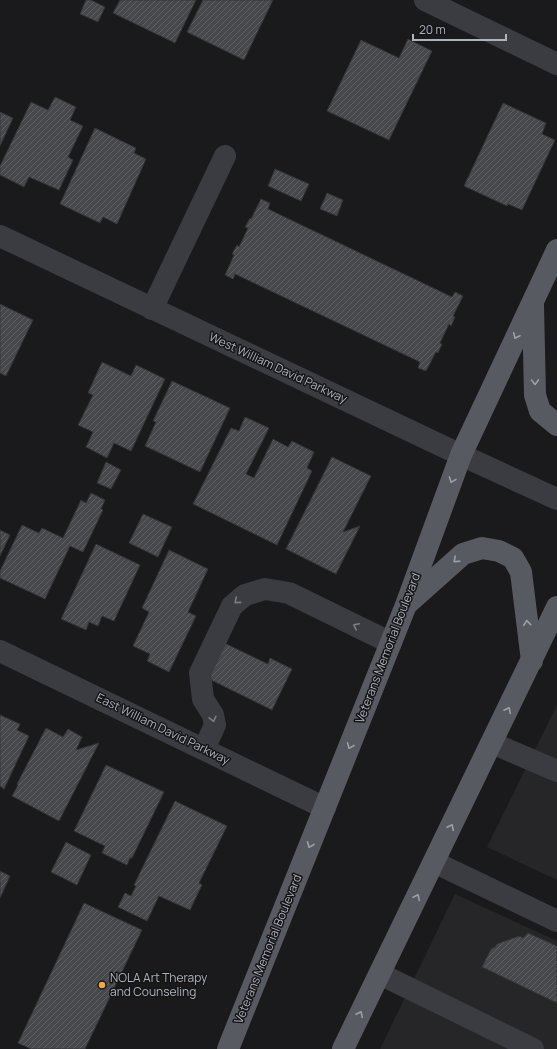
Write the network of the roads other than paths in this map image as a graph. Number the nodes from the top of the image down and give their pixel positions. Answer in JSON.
{"nodes":[{"id":1,"x":425,"y":0,"type":"edge"},
{"id":2,"x":557,"y":64,"type":"edge"},
{"id":3,"x":225,"y":156,"type":"dead end"},
{"id":4,"x":0,"y":236,"type":"edge"},
{"id":5,"x":557,"y":250,"type":"edge"},
{"id":6,"x":533,"y":301,"type":"junction"},
{"id":7,"x":152,"y":309,"type":"junction"},
{"id":8,"x":557,"y":425,"type":"edge"},
{"id":9,"x":461,"y":455,"type":"junction"},
{"id":10,"x":557,"y":499,"type":"edge"},
{"id":11,"x":406,"y":605,"type":"junction"},
{"id":12,"x":557,"y":607,"type":"edge"},
{"id":13,"x":391,"y":643,"type":"junction"},
{"id":14,"x":0,"y":651,"type":"edge"},
{"id":15,"x":532,"y":661,"type":"junction"},
{"id":16,"x":492,"y":743,"type":"junction"},
{"id":17,"x":204,"y":749,"type":"junction"},
{"id":18,"x":557,"y":771,"type":"edge"},
{"id":19,"x":325,"y":808,"type":"junction"},
{"id":20,"x":434,"y":862,"type":"junction"},
{"id":21,"x":556,"y":918,"type":"edge"},
{"id":22,"x":380,"y":974,"type":"junction"},
{"id":23,"x":228,"y":1049,"type":"edge"},
{"id":24,"x":343,"y":1049,"type":"edge"},
{"id":25,"x":533,"y":1049,"type":"edge"}],
"edges":[{"from":1,"to":2,"type":"street"},
{"from":3,"to":7,"type":"street"},
{"from":4,"to":7,"type":"street","name":"West William David Parkway"},
{"from":5,"to":6,"type":"main road","name":"Veterans Memorial Boulevard"},
{"from":6,"to":8,"type":"main road","one_way":true},
{"from":6,"to":9,"type":"main road","name":"Veterans Memorial Boulevard","one_way":true},
{"from":7,"to":9,"type":"street","name":"West William David Parkway"},
{"from":9,"to":10,"type":"street","name":"West William David Parkway"},
{"from":9,"to":11,"type":"main road","name":"Veterans Memorial Boulevard","one_way":true},
{"from":11,"to":13,"type":"main road","name":"Veterans Memorial Boulevard"},
{"from":15,"to":11,"type":"main road","one_way":true},
{"from":12,"to":15,"type":"main road"},
{"from":13,"to":17,"type":"street","one_way":true},
{"from":13,"to":19,"type":"main road","name":"Veterans Memorial Boulevard","one_way":true},
{"from":14,"to":17,"type":"street","name":"East William David Parkway"},
{"from":16,"to":15,"type":"main road","one_way":true},
{"from":16,"to":18,"type":"street"},
{"from":20,"to":16,"type":"main road","one_way":true},
{"from":17,"to":19,"type":"street","name":"East William David Parkway"},
{"from":19,"to":23,"type":"main road","name":"Veterans Memorial Boulevard","one_way":true},
{"from":20,"to":21,"type":"street"},
{"from":22,"to":20,"type":"main road","one_way":true},
{"from":24,"to":22,"type":"main road","one_way":true},
{"from":22,"to":25,"type":"street"}]}
